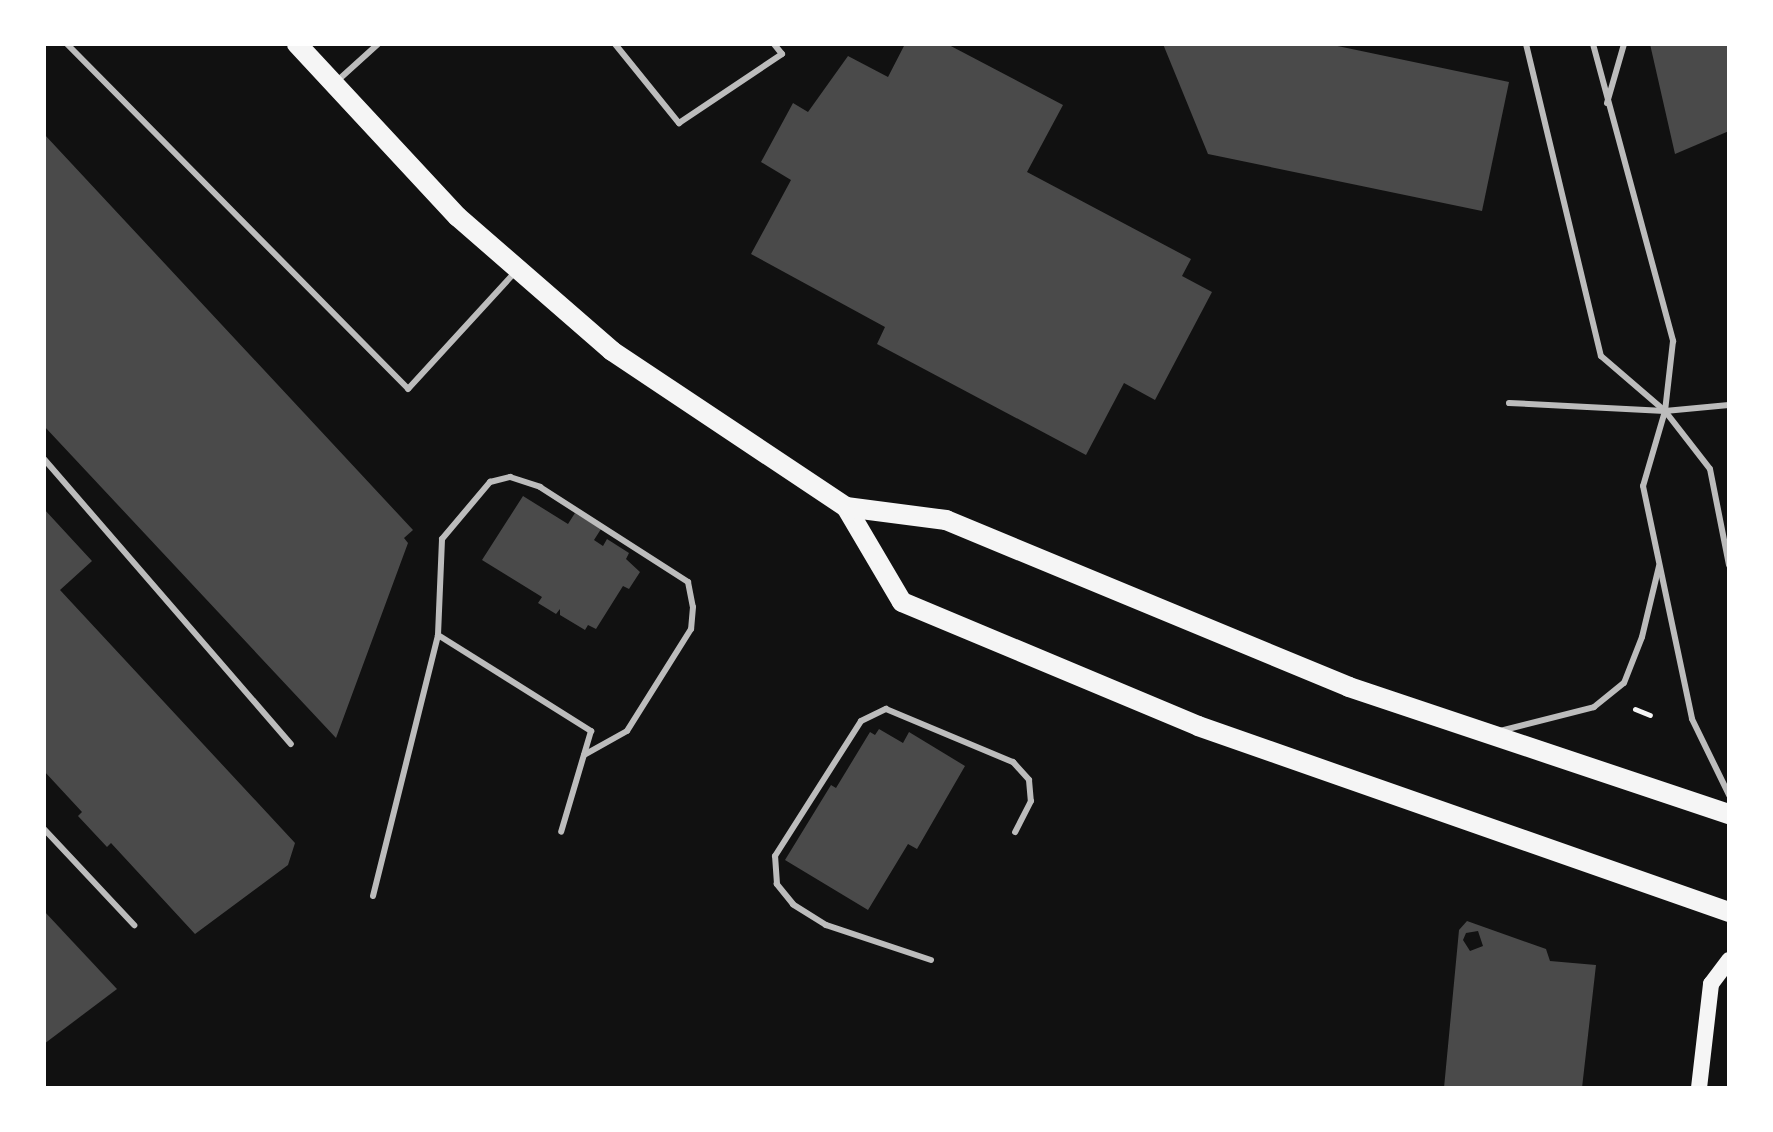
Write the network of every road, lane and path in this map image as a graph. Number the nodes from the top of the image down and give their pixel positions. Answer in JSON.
{"nodes":[{"id":1,"x":67,"y":44,"type":"edge"},
{"id":2,"x":297,"y":44,"type":"edge"},
{"id":3,"x":378,"y":44,"type":"edge"},
{"id":4,"x":615,"y":44,"type":"edge"},
{"id":5,"x":774,"y":44,"type":"edge"},
{"id":6,"x":1526,"y":44,"type":"edge"},
{"id":7,"x":1593,"y":44,"type":"edge"},
{"id":8,"x":1624,"y":44,"type":"edge"},
{"id":9,"x":334,"y":84,"type":"junction"},
{"id":10,"x":1606,"y":106,"type":"junction"},
{"id":11,"x":518,"y":270,"type":"junction"},
{"id":12,"x":1509,"y":403,"type":"dead end"},
{"id":13,"x":1729,"y":405,"type":"edge"},
{"id":14,"x":1665,"y":411,"type":"junction"},
{"id":15,"x":44,"y":459,"type":"edge"},
{"id":16,"x":846,"y":507,"type":"junction"},
{"id":17,"x":1659,"y":563,"type":"junction"},
{"id":18,"x":1729,"y":565,"type":"edge"},
{"id":19,"x":438,"y":635,"type":"junction"},
{"id":20,"x":1489,"y":734,"type":"junction"},
{"id":21,"x":291,"y":744,"type":"dead end"},
{"id":22,"x":584,"y":755,"type":"junction"},
{"id":23,"x":1729,"y":795,"type":"edge"},
{"id":24,"x":1729,"y":814,"type":"edge"},
{"id":25,"x":44,"y":829,"type":"edge"},
{"id":26,"x":561,"y":832,"type":"dead end"},
{"id":27,"x":1015,"y":832,"type":"dead end"},
{"id":28,"x":373,"y":896,"type":"dead end"},
{"id":29,"x":1729,"y":912,"type":"edge"},
{"id":30,"x":134,"y":925,"type":"dead end"},
{"id":31,"x":931,"y":960,"type":"dead end"},
{"id":32,"x":1729,"y":960,"type":"edge"},
{"id":33,"x":1699,"y":1088,"type":"edge"}],
"edges":[{"from":1,"to":11,"type":"lane"},
{"from":2,"to":9,"type":"main road"},
{"from":3,"to":9,"type":"lane"},
{"from":4,"to":5,"type":"lane"},
{"from":6,"to":14,"type":"lane"},
{"from":7,"to":10,"type":"lane"},
{"from":8,"to":10,"type":"lane"},
{"from":9,"to":11,"type":"main road"},
{"from":10,"to":14,"type":"lane"},
{"from":11,"to":16,"type":"main road"},
{"from":12,"to":14,"type":"lane"},
{"from":13,"to":14,"type":"lane"},
{"from":14,"to":17,"type":"lane"},
{"from":14,"to":18,"type":"lane"},
{"from":15,"to":21,"type":"lane"},
{"from":16,"to":20,"type":"main road"},
{"from":16,"to":29,"type":"main road"},
{"from":17,"to":20,"type":"lane"},
{"from":17,"to":23,"type":"lane"},
{"from":19,"to":22,"type":"lane"},
{"from":19,"to":22,"type":"lane"},
{"from":19,"to":28,"type":"lane"},
{"from":20,"to":24,"type":"main road"},
{"from":22,"to":26,"type":"lane"},
{"from":25,"to":30,"type":"lane"},
{"from":27,"to":31,"type":"lane"},
{"from":32,"to":33,"type":"main road"}]}
